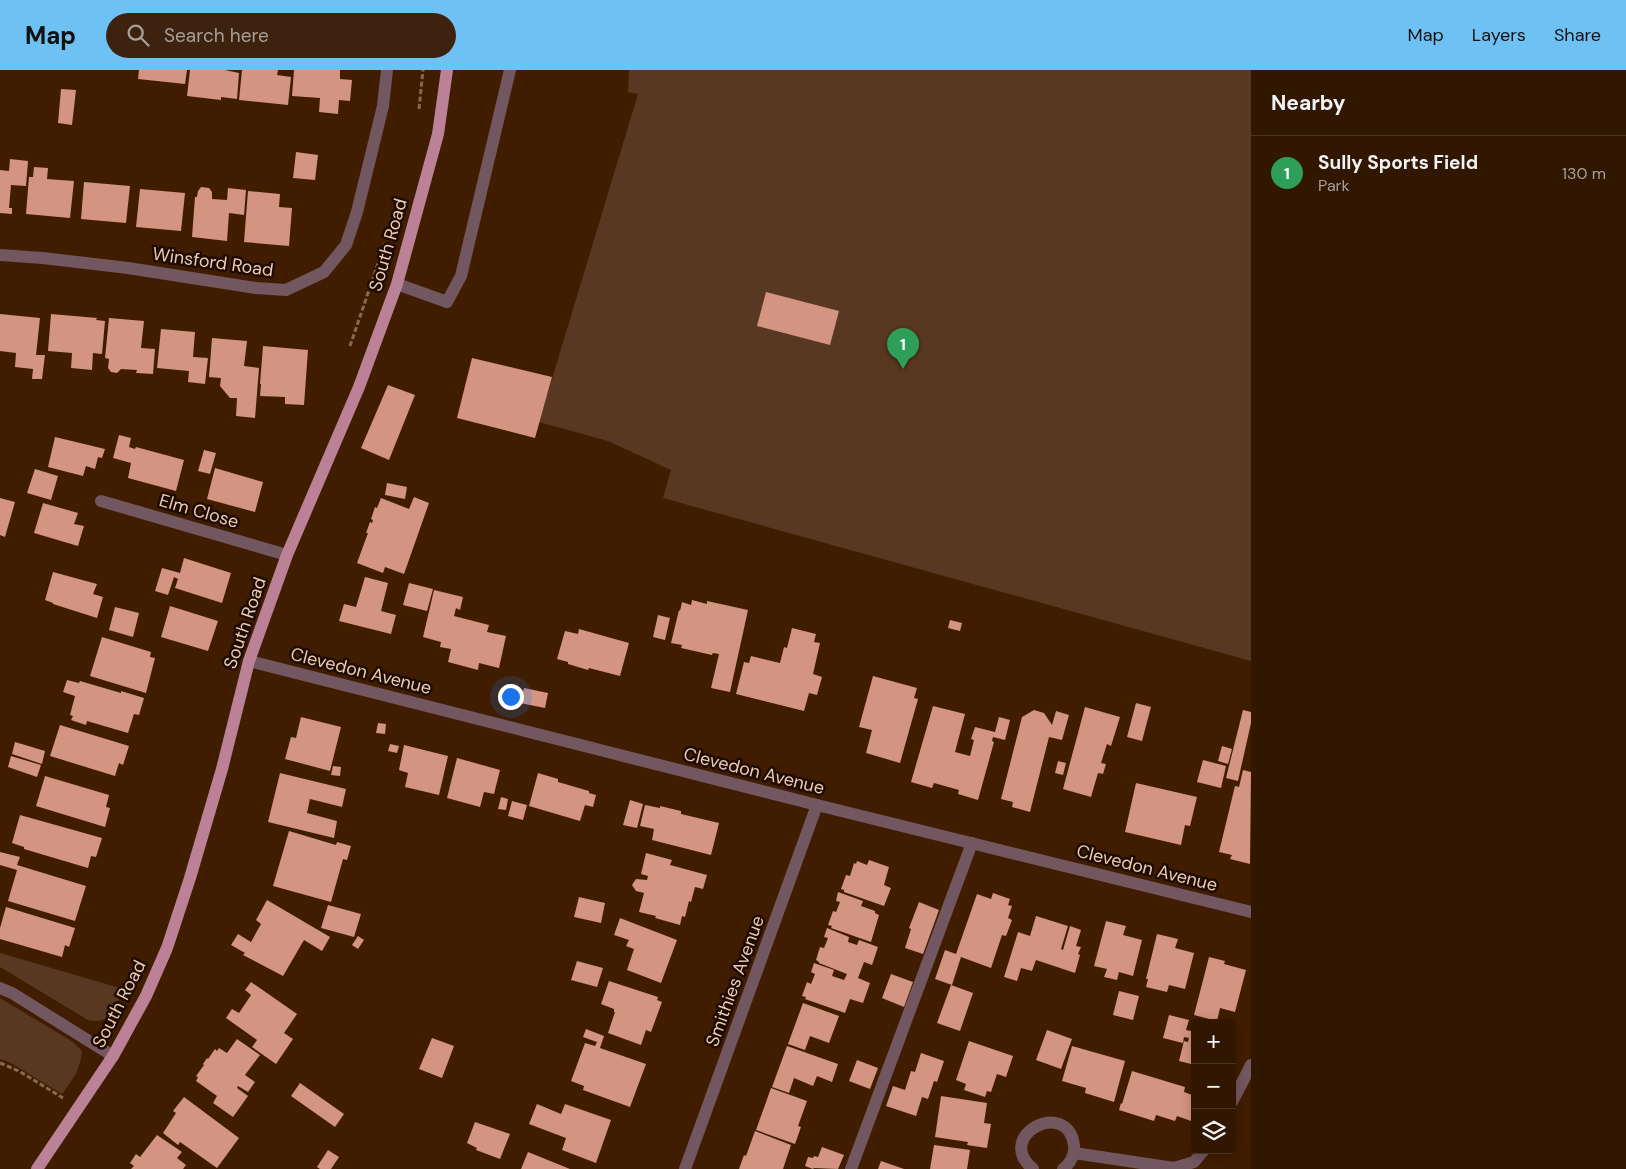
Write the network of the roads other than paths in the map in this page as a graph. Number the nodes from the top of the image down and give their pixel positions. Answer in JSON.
{"nodes":[{"id":1,"x":387,"y":70,"type":"edge"},
{"id":2,"x":447,"y":70,"type":"edge"},
{"id":3,"x":510,"y":70,"type":"edge"},
{"id":4,"x":0,"y":255,"type":"edge"},
{"id":5,"x":397,"y":284,"type":"junction"},
{"id":6,"x":101,"y":501,"type":"dead end"},
{"id":7,"x":287,"y":555,"type":"junction"},
{"id":8,"x":249,"y":661,"type":"junction"},
{"id":9,"x":817,"y":805,"type":"junction"},
{"id":10,"x":972,"y":843,"type":"junction"},
{"id":11,"x":1251,"y":912,"type":"edge"},
{"id":12,"x":0,"y":988,"type":"edge"},
{"id":13,"x":113,"y":1056,"type":"junction"},
{"id":14,"x":1251,"y":1065,"type":"edge"},
{"id":15,"x":1236,"y":1094,"type":"edge"},
{"id":16,"x":1074,"y":1153,"type":"junction"},
{"id":17,"x":1201,"y":1154,"type":"edge"},
{"id":18,"x":36,"y":1169,"type":"edge"},
{"id":19,"x":685,"y":1169,"type":"edge"},
{"id":20,"x":851,"y":1169,"type":"edge"},
{"id":21,"x":1033,"y":1169,"type":"edge"},
{"id":22,"x":1063,"y":1169,"type":"edge"}],
"edges":[{"from":1,"to":4,"type":"street","name":"Winsford Road"},
{"from":2,"to":5,"type":"main road","name":"South Road"},
{"from":3,"to":5,"type":"street"},
{"from":5,"to":7,"type":"main road","name":"South Road"},
{"from":6,"to":7,"type":"street","name":"Elm Close"},
{"from":7,"to":8,"type":"main road","name":"South Road"},
{"from":8,"to":9,"type":"street","name":"Clevedon Avenue"},
{"from":8,"to":13,"type":"main road","name":"South Road"},
{"from":9,"to":10,"type":"street","name":"Clevedon Avenue"},
{"from":9,"to":19,"type":"street","name":"Smithies Avenue"},
{"from":10,"to":11,"type":"street","name":"Clevedon Avenue"},
{"from":10,"to":20,"type":"street"},
{"from":12,"to":13,"type":"street"},
{"from":13,"to":18,"type":"main road","name":"South Road"},
{"from":14,"to":15,"type":"street"},
{"from":16,"to":17,"type":"street"},
{"from":16,"to":21,"type":"street"},
{"from":16,"to":22,"type":"street"}]}
